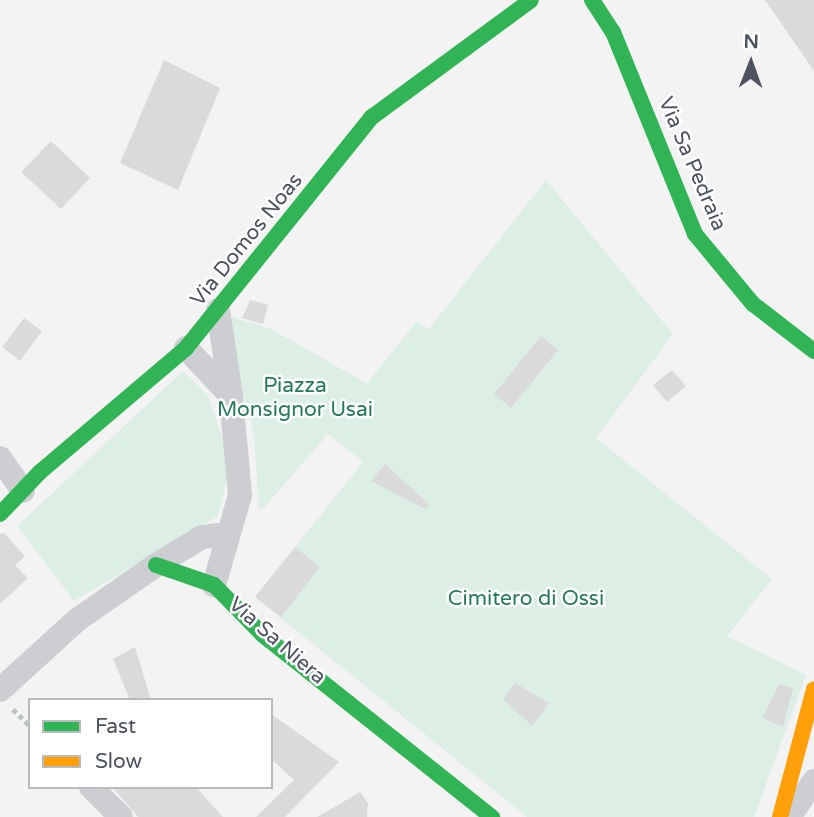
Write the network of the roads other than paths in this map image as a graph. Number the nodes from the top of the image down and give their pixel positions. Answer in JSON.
{"nodes":[{"id":1,"x":531,"y":0,"type":"edge"},
{"id":2,"x":592,"y":0,"type":"edge"},
{"id":3,"x":218,"y":310,"type":"junction"},
{"id":4,"x":186,"y":348,"type":"junction"},
{"id":5,"x":814,"y":352,"type":"edge"},
{"id":6,"x":231,"y":396,"type":"junction"},
{"id":7,"x":0,"y":458,"type":"edge"},
{"id":8,"x":23,"y":491,"type":"junction"},
{"id":9,"x":0,"y":514,"type":"edge"},
{"id":10,"x":226,"y":534,"type":"junction"},
{"id":11,"x":156,"y":565,"type":"junction"},
{"id":12,"x":214,"y":585,"type":"junction"},
{"id":13,"x":814,"y":689,"type":"edge"},
{"id":14,"x":0,"y":690,"type":"edge"},
{"id":15,"x":814,"y":781,"type":"edge"},
{"id":16,"x":93,"y":789,"type":"edge"},
{"id":17,"x":121,"y":817,"type":"edge"},
{"id":18,"x":492,"y":817,"type":"edge"},
{"id":19,"x":780,"y":817,"type":"edge"},
{"id":20,"x":789,"y":817,"type":"edge"}],
"edges":[{"from":1,"to":3,"type":"street","name":"Via Domos Noas"},
{"from":2,"to":5,"type":"street","name":"Via Sa Pedraia"},
{"from":3,"to":4,"type":"street","name":"Via Domos Noas"},
{"from":3,"to":6,"type":"street","name":"Via Sa Niera"},
{"from":4,"to":6,"type":"street"},
{"from":4,"to":8,"type":"street","name":"Via Domos Noas"},
{"from":6,"to":10,"type":"street","name":"Via Sa Niera"},
{"from":7,"to":8,"type":"street"},
{"from":8,"to":9,"type":"street","name":"Via Domos Noas"},
{"from":10,"to":11,"type":"street"},
{"from":10,"to":12,"type":"street","name":"Via Sa Niera"},
{"from":11,"to":12,"type":"street"},
{"from":11,"to":14,"type":"street"},
{"from":12,"to":18,"type":"street","name":"Via Sa Niera"},
{"from":13,"to":19,"type":"street"},
{"from":15,"to":20,"type":"street"},
{"from":16,"to":17,"type":"street"}]}
